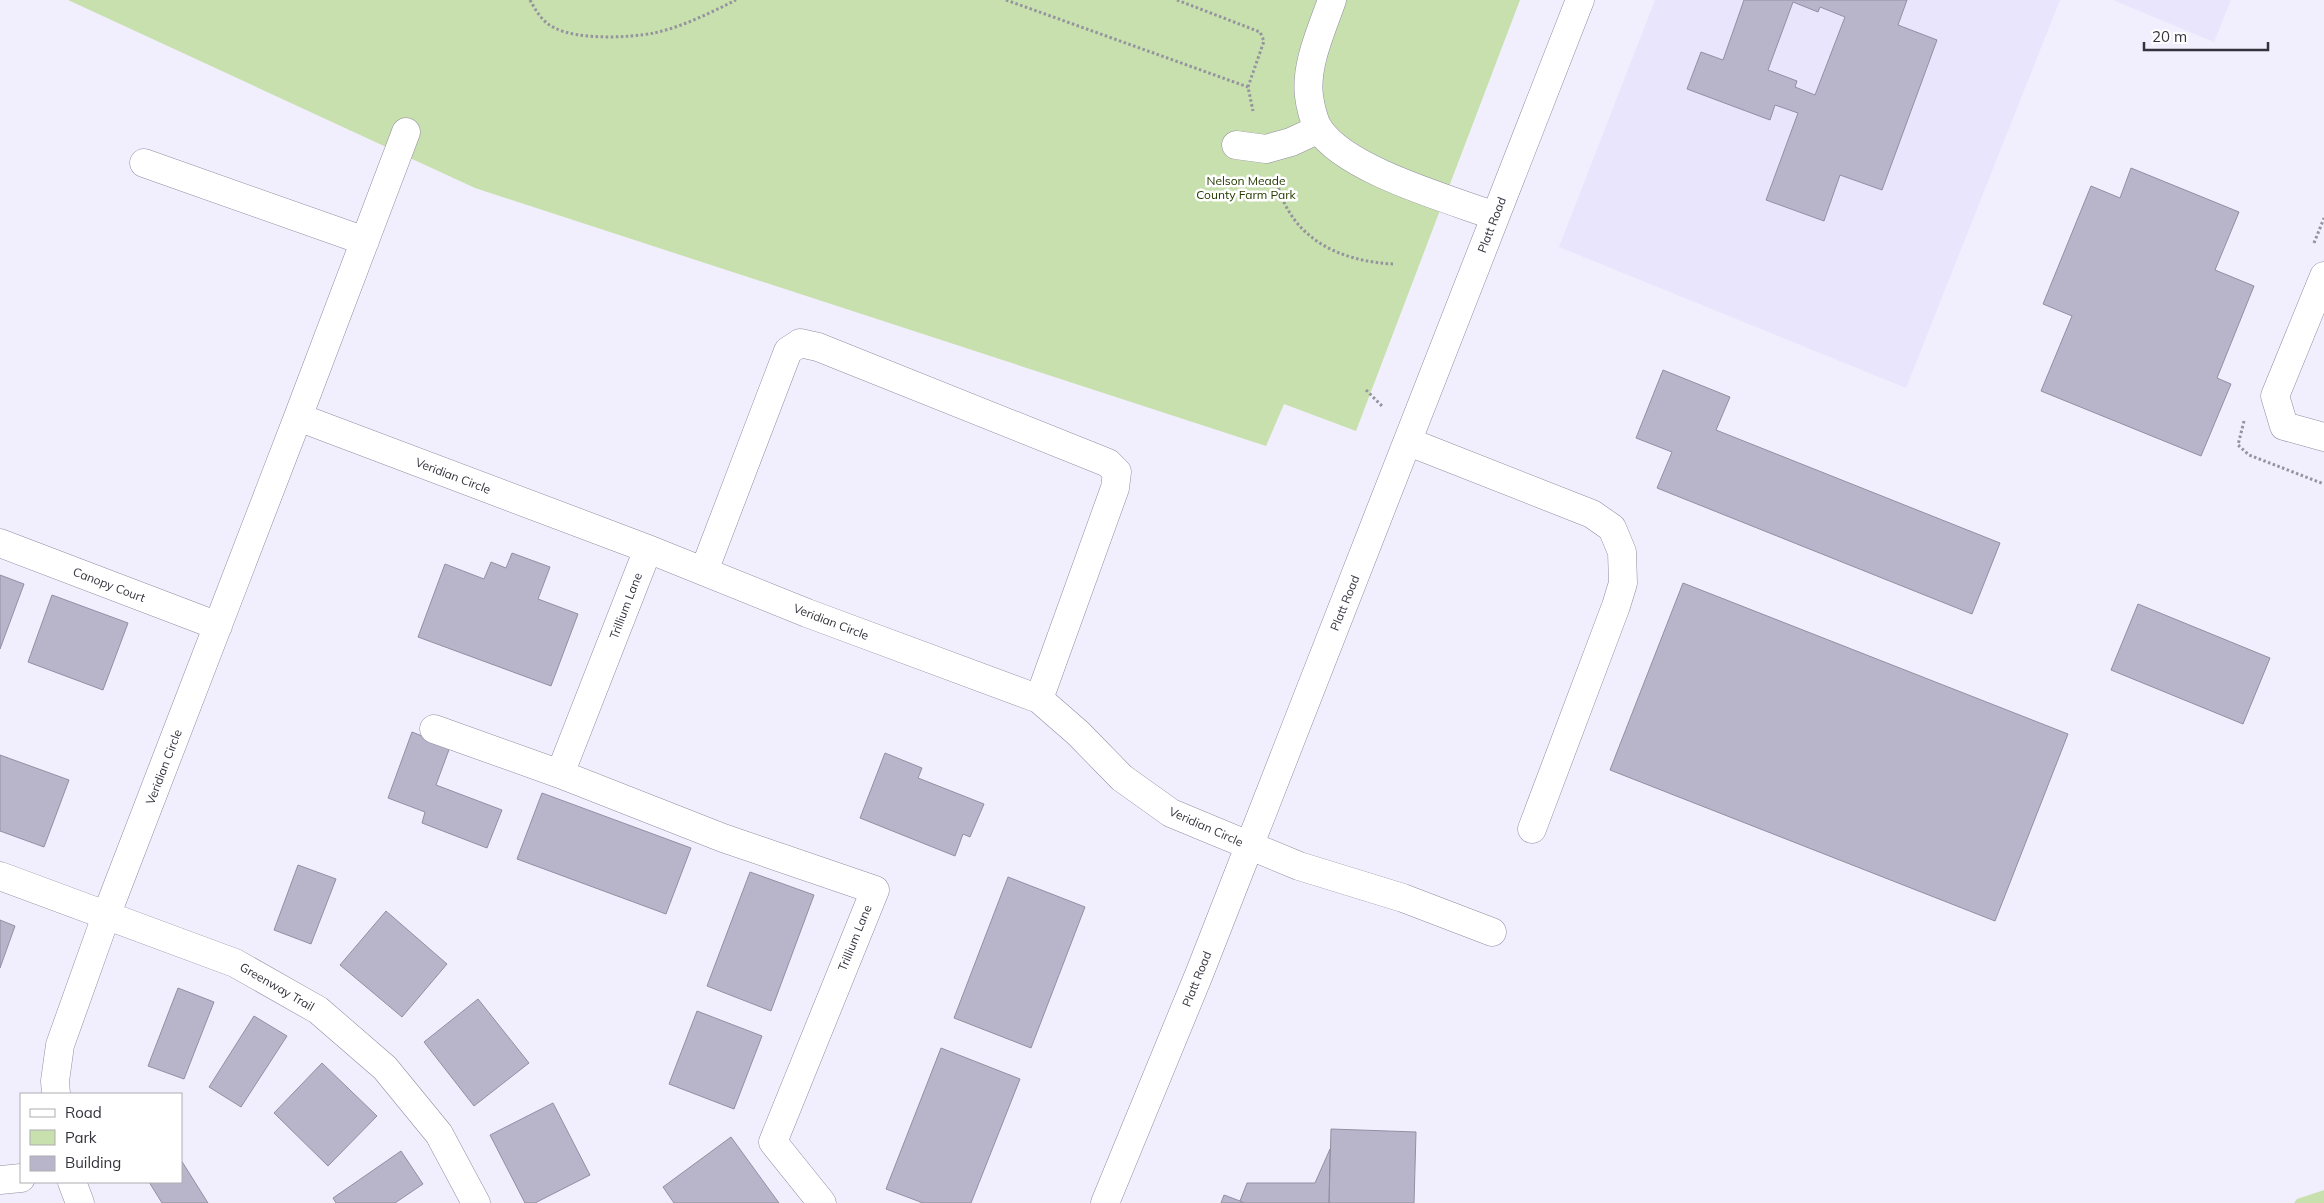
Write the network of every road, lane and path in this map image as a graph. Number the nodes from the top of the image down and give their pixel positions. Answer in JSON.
{"nodes":[{"id":1,"x":530,"y":0,"type":"edge"},
{"id":2,"x":736,"y":0,"type":"edge"},
{"id":3,"x":1006,"y":0,"type":"edge"},
{"id":4,"x":1177,"y":0,"type":"edge"},
{"id":5,"x":1332,"y":0,"type":"edge"},
{"id":6,"x":1580,"y":0,"type":"edge"},
{"id":7,"x":1248,"y":87,"type":"junction"},
{"id":8,"x":1254,"y":114,"type":"dead end"},
{"id":9,"x":1319,"y":129,"type":"junction"},
{"id":10,"x":406,"y":132,"type":"dead end"},
{"id":11,"x":1236,"y":145,"type":"dead end"},
{"id":12,"x":144,"y":163,"type":"dead end"},
{"id":13,"x":1276,"y":180,"type":"dead end"},
{"id":14,"x":1495,"y":216,"type":"junction"},
{"id":15,"x":365,"y":241,"type":"junction"},
{"id":16,"x":1393,"y":264,"type":"dead end"},
{"id":17,"x":2324,"y":276,"type":"edge"},
{"id":18,"x":298,"y":417,"type":"junction"},
{"id":19,"x":2324,"y":437,"type":"edge"},
{"id":20,"x":1409,"y":442,"type":"junction"},
{"id":21,"x":0,"y":543,"type":"edge"},
{"id":22,"x":648,"y":550,"type":"junction"},
{"id":23,"x":704,"y":572,"type":"junction"},
{"id":24,"x":218,"y":626,"type":"junction"},
{"id":25,"x":1039,"y":699,"type":"junction"},
{"id":26,"x":434,"y":729,"type":"dead end"},
{"id":27,"x":560,"y":774,"type":"junction"},
{"id":28,"x":1532,"y":829,"type":"dead end"},
{"id":29,"x":1249,"y":846,"type":"junction"},
{"id":30,"x":0,"y":876,"type":"edge"},
{"id":31,"x":106,"y":916,"type":"junction"},
{"id":32,"x":1492,"y":932,"type":"dead end"},
{"id":33,"x":56,"y":1093,"type":"edge"},
{"id":34,"x":20,"y":1178,"type":"edge"},
{"id":35,"x":0,"y":1180,"type":"edge"},
{"id":36,"x":72,"y":1183,"type":"edge"},
{"id":37,"x":80,"y":1203,"type":"edge"},
{"id":38,"x":476,"y":1203,"type":"edge"},
{"id":39,"x":822,"y":1203,"type":"edge"},
{"id":40,"x":1105,"y":1203,"type":"edge"}],
"edges":[{"from":1,"to":2,"type":"path"},
{"from":3,"to":7,"type":"path"},
{"from":4,"to":7,"type":"path"},
{"from":5,"to":9,"type":"street"},
{"from":6,"to":14,"type":"street","name":"Platt Road"},
{"from":7,"to":8,"type":"path"},
{"from":9,"to":11,"type":"street"},
{"from":9,"to":14,"type":"street"},
{"from":10,"to":15,"type":"street"},
{"from":12,"to":15,"type":"street"},
{"from":13,"to":16,"type":"path"},
{"from":14,"to":20,"type":"street","name":"Platt Road"},
{"from":15,"to":18,"type":"street"},
{"from":17,"to":19,"type":"street"},
{"from":18,"to":22,"type":"street","name":"Veridian Circle"},
{"from":18,"to":24,"type":"street","name":"Veridian Circle"},
{"from":20,"to":28,"type":"street"},
{"from":20,"to":29,"type":"street","name":"Platt Road"},
{"from":21,"to":24,"type":"street","name":"Canopy Court"},
{"from":22,"to":23,"type":"street","name":"Veridian Circle"},
{"from":22,"to":27,"type":"street","name":"Trillium Lane"},
{"from":23,"to":25,"type":"street","name":"Veridian Circle"},
{"from":23,"to":25,"type":"street"},
{"from":24,"to":31,"type":"street","name":"Veridian Circle"},
{"from":25,"to":29,"type":"street","name":"Veridian Circle"},
{"from":26,"to":27,"type":"street","name":"Trillium Lane"},
{"from":27,"to":39,"type":"street","name":"Trillium Lane"},
{"from":29,"to":32,"type":"street","name":"Veridian Circle"},
{"from":29,"to":40,"type":"street","name":"Platt Road"},
{"from":30,"to":31,"type":"street","name":"Greenway Trail"},
{"from":31,"to":33,"type":"street","name":"Veridian Circle"},
{"from":31,"to":38,"type":"street","name":"Greenway Trail"},
{"from":34,"to":35,"type":"street"},
{"from":36,"to":37,"type":"street"}]}
